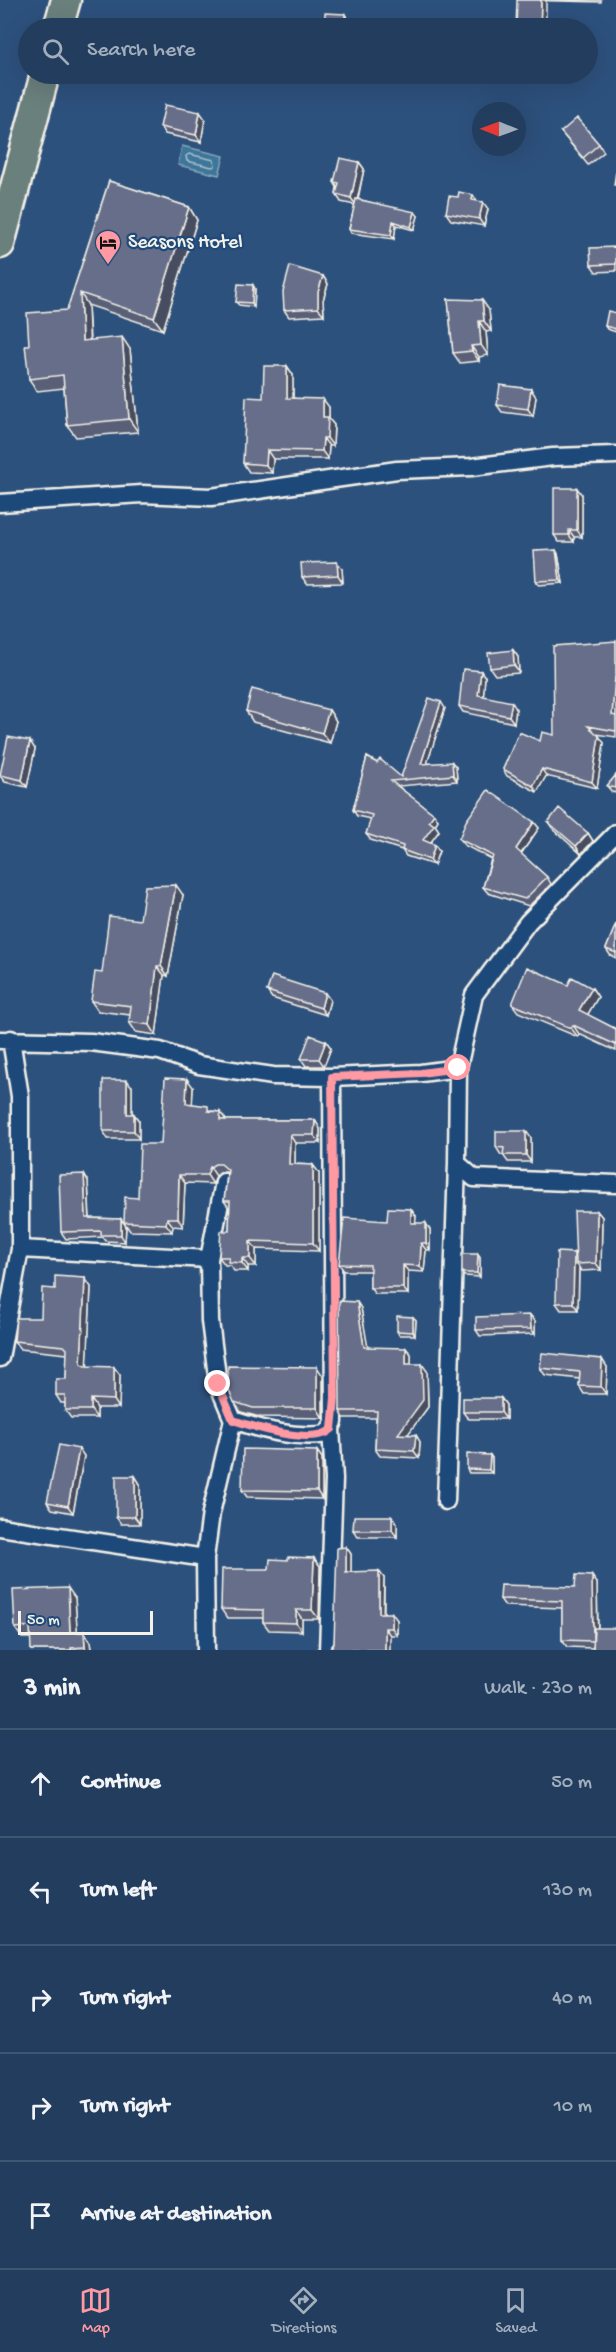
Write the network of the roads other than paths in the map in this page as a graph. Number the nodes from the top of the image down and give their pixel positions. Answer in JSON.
{"nodes":[{"id":1,"x":66,"y":0,"type":"edge"},
{"id":2,"x":61,"y":18,"type":"edge"},
{"id":3,"x":42,"y":84,"type":"edge"},
{"id":4,"x":0,"y":244,"type":"edge"},
{"id":5,"x":616,"y":455,"type":"edge"},
{"id":6,"x":0,"y":503,"type":"edge"},
{"id":7,"x":616,"y":833,"type":"edge"},
{"id":8,"x":5,"y":1039,"type":"edge"},
{"id":9,"x":458,"y":1068,"type":"junction"},
{"id":10,"x":332,"y":1077,"type":"junction"},
{"id":11,"x":457,"y":1163,"type":"junction"},
{"id":12,"x":224,"y":1182,"type":"edge"},
{"id":13,"x":616,"y":1184,"type":"edge"},
{"id":14,"x":20,"y":1249,"type":"junction"},
{"id":15,"x":209,"y":1258,"type":"junction"},
{"id":16,"x":0,"y":1358,"type":"edge"},
{"id":17,"x":233,"y":1420,"type":"junction"},
{"id":18,"x":332,"y":1429,"type":"junction"},
{"id":19,"x":446,"y":1501,"type":"dead end"},
{"id":20,"x":0,"y":1527,"type":"edge"},
{"id":21,"x":205,"y":1558,"type":"junction"},
{"id":22,"x":206,"y":1650,"type":"edge"},
{"id":23,"x":328,"y":1650,"type":"edge"}],
"edges":[{"from":1,"to":2,"type":"highway"},
{"from":3,"to":4,"type":"highway"},
{"from":5,"to":6,"type":"street"},
{"from":7,"to":9,"type":"street"},
{"from":8,"to":10,"type":"street"},
{"from":8,"to":14,"type":"street"},
{"from":9,"to":10,"type":"street"},
{"from":9,"to":11,"type":"street"},
{"from":10,"to":18,"type":"street"},
{"from":11,"to":13,"type":"street"},
{"from":11,"to":19,"type":"street"},
{"from":12,"to":15,"type":"street"},
{"from":14,"to":15,"type":"street"},
{"from":14,"to":16,"type":"street"},
{"from":15,"to":17,"type":"street"},
{"from":17,"to":18,"type":"street"},
{"from":17,"to":21,"type":"street"},
{"from":18,"to":23,"type":"street"},
{"from":20,"to":21,"type":"street"},
{"from":21,"to":22,"type":"street"}]}
